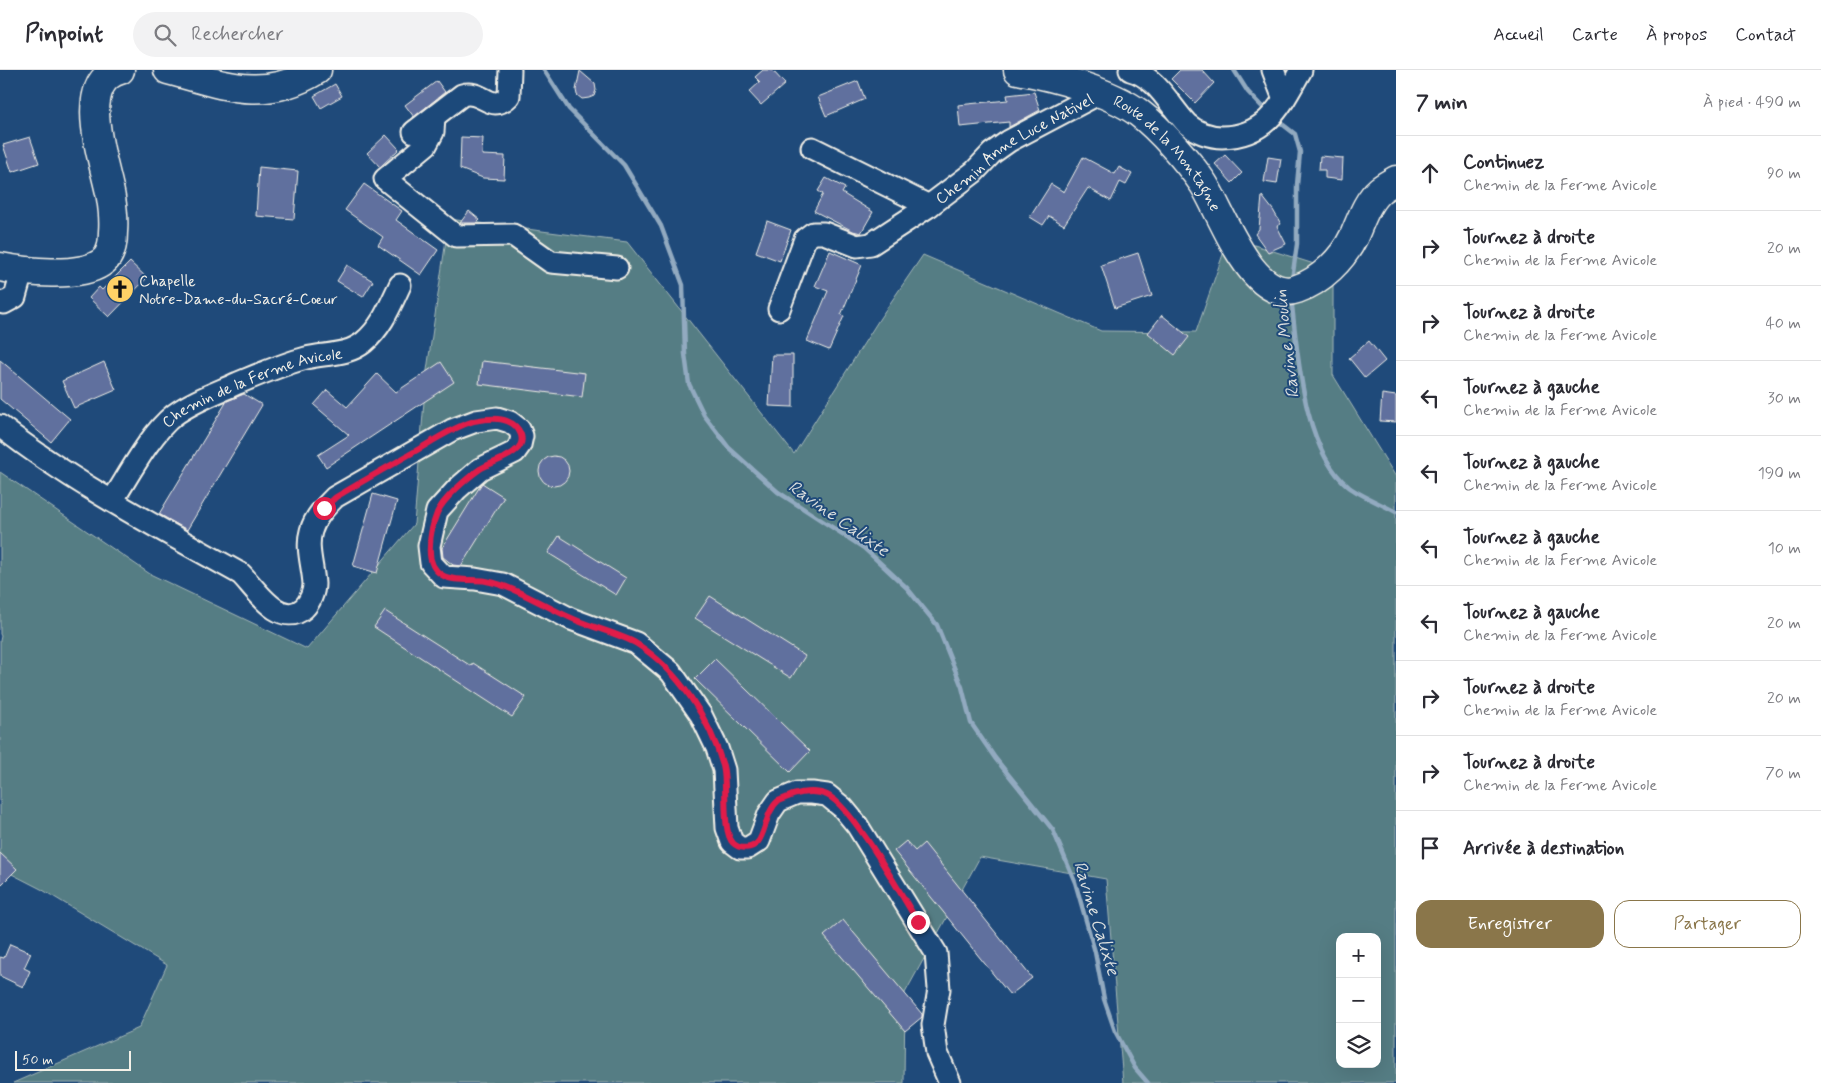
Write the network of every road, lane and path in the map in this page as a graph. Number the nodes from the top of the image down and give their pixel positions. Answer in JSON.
{"nodes":[{"id":1,"x":120,"y":70,"type":"edge"},
{"id":2,"x":168,"y":70,"type":"edge"},
{"id":3,"x":317,"y":70,"type":"edge"},
{"id":4,"x":510,"y":70,"type":"edge"},
{"id":5,"x":1018,"y":70,"type":"edge"},
{"id":6,"x":1130,"y":70,"type":"edge"},
{"id":7,"x":1273,"y":70,"type":"edge"},
{"id":8,"x":1301,"y":70,"type":"edge"},
{"id":9,"x":1100,"y":93,"type":"junction"},
{"id":10,"x":1284,"y":99,"type":"junction"},
{"id":11,"x":434,"y":117,"type":"junction"},
{"id":12,"x":414,"y":132,"type":"dead end"},
{"id":13,"x":812,"y":148,"type":"dead end"},
{"id":14,"x":1396,"y":180,"type":"edge"},
{"id":15,"x":929,"y":206,"type":"junction"},
{"id":16,"x":617,"y":268,"type":"dead end"},
{"id":17,"x":11,"y":270,"type":"edge"},
{"id":18,"x":400,"y":285,"type":"dead end"},
{"id":19,"x":0,"y":302,"type":"edge"},
{"id":20,"x":779,"y":309,"type":"dead end"},
{"id":21,"x":0,"y":426,"type":"edge"},
{"id":22,"x":112,"y":501,"type":"junction"},
{"id":23,"x":950,"y":1083,"type":"edge"}],
"edges":[{"from":1,"to":17,"type":"main road"},
{"from":2,"to":3,"type":"main road"},
{"from":4,"to":11,"type":"street"},
{"from":5,"to":9,"type":"main road","name":"Route de la Montagne"},
{"from":6,"to":10,"type":"street"},
{"from":7,"to":10,"type":"street"},
{"from":8,"to":10,"type":"street"},
{"from":9,"to":14,"type":"main road","name":"Route de la Montagne"},
{"from":9,"to":15,"type":"street","name":"Chemin Anne Luce Nativel"},
{"from":11,"to":12,"type":"street"},
{"from":11,"to":16,"type":"street"},
{"from":13,"to":15,"type":"street","name":"Chemin Anne Luce Nativel"},
{"from":15,"to":20,"type":"street","name":"Chemin Anne Luce Nativel"},
{"from":17,"to":19,"type":"street"},
{"from":18,"to":22,"type":"street","name":"Chemin de la Ferme Avicole"},
{"from":21,"to":22,"type":"street"},
{"from":22,"to":23,"type":"street"}]}
